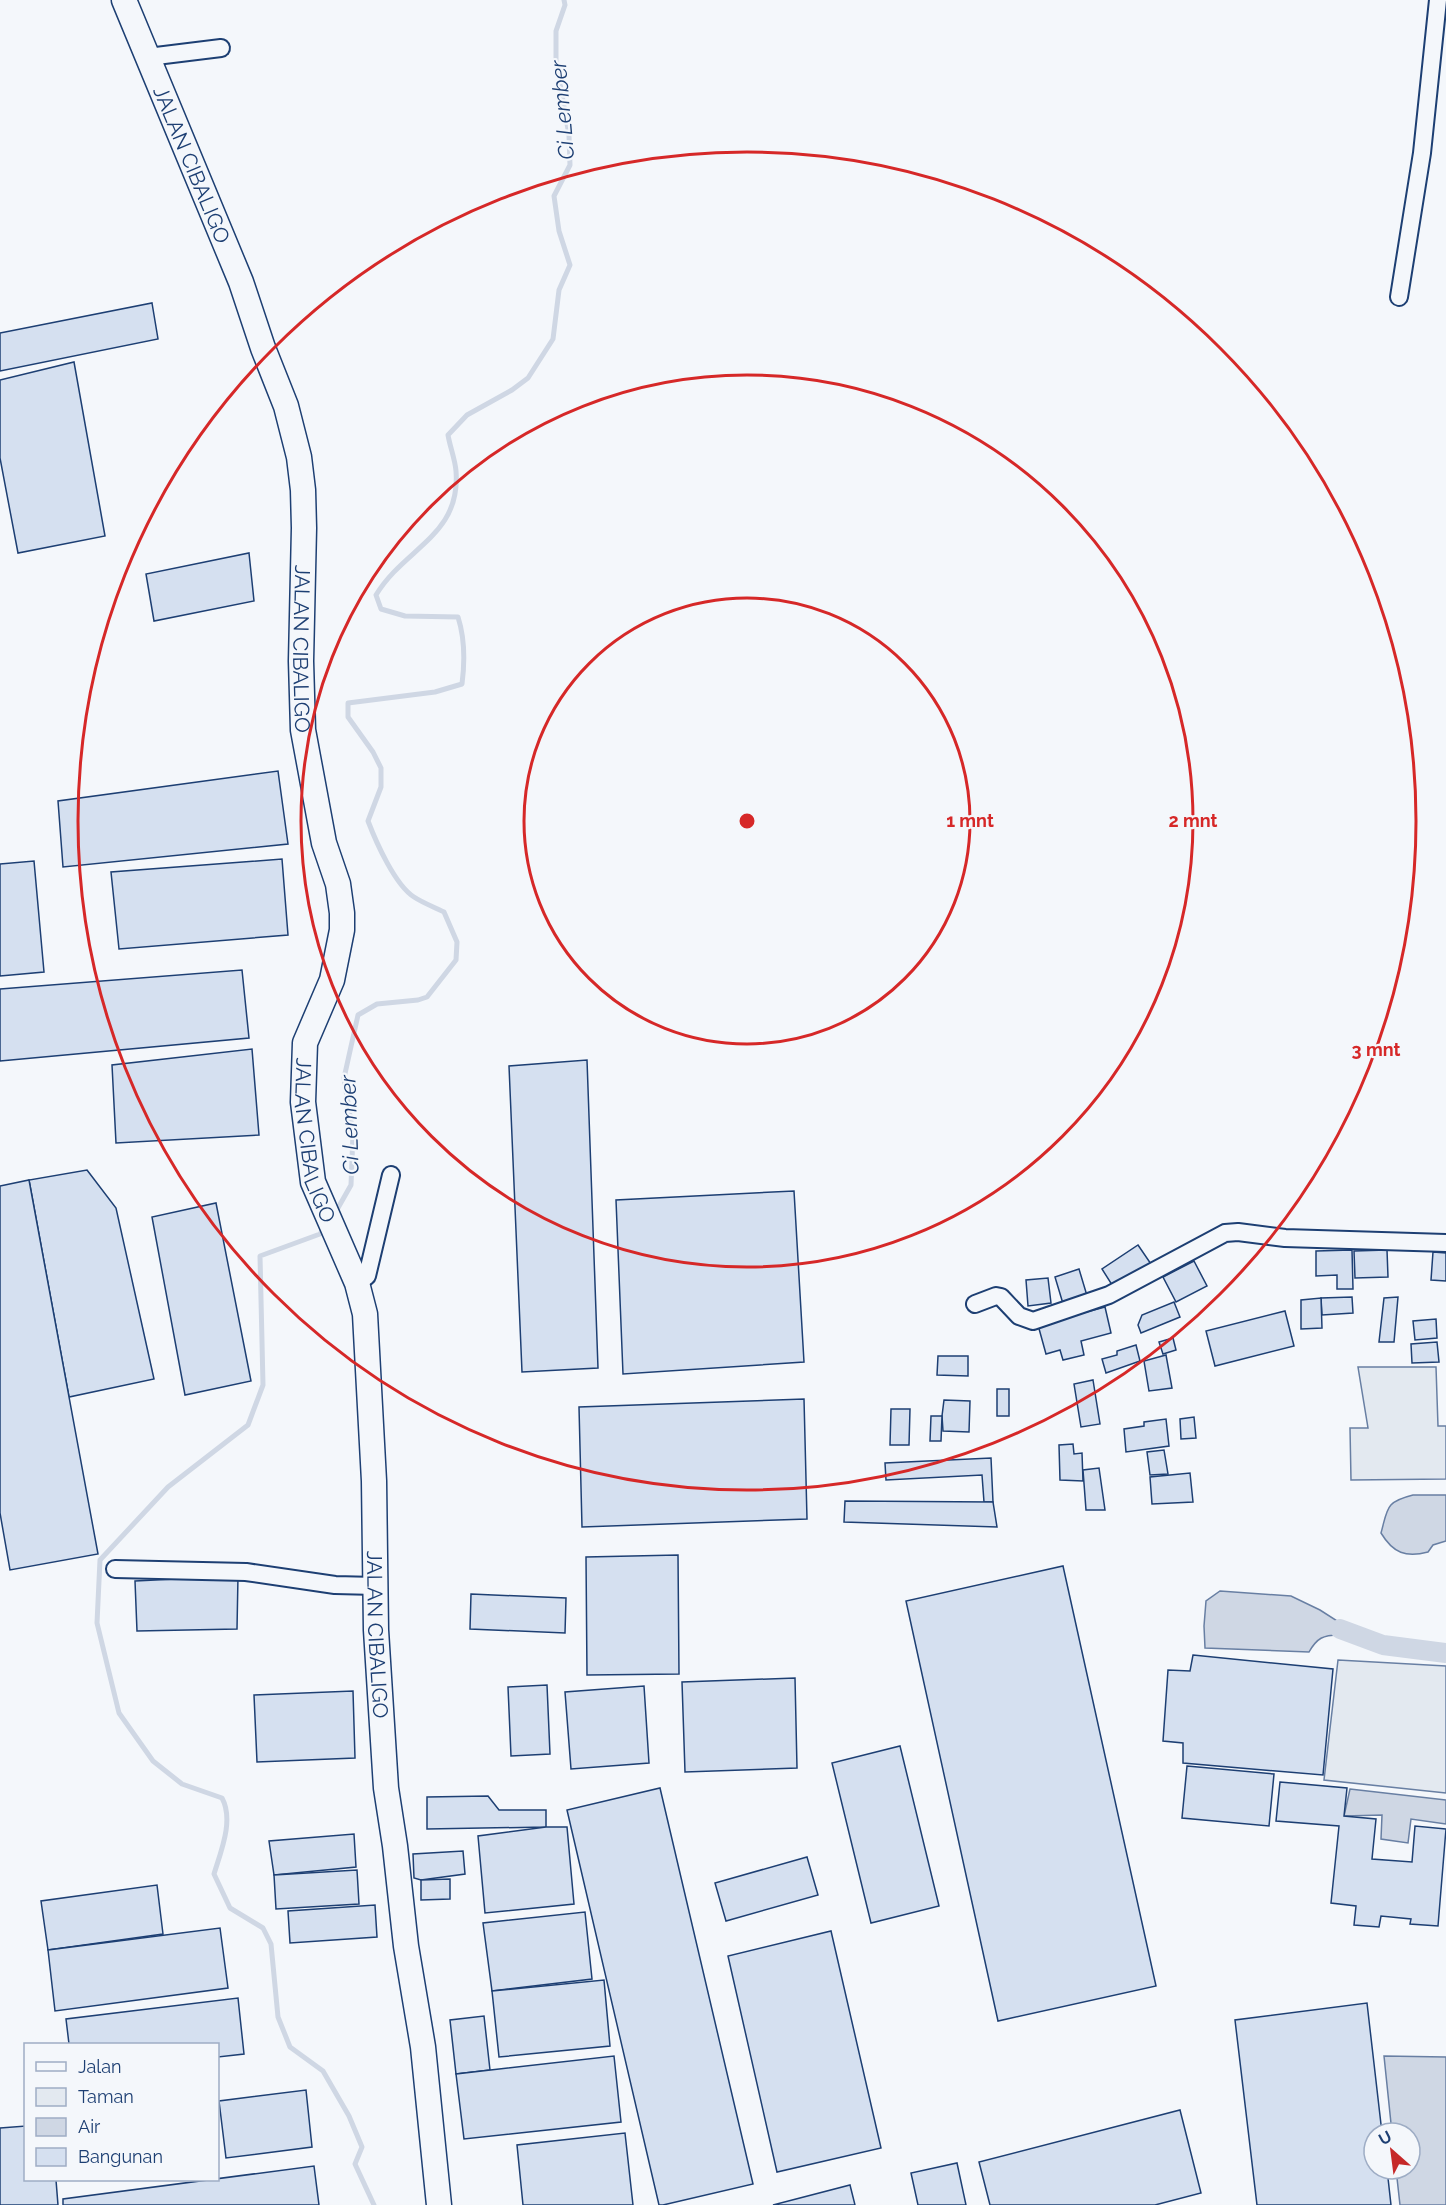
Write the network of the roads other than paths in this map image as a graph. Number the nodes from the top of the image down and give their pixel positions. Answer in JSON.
{"nodes":[{"id":1,"x":124,"y":0,"type":"edge"},
{"id":2,"x":1438,"y":0,"type":"edge"},
{"id":3,"x":221,"y":48,"type":"dead end"},
{"id":4,"x":148,"y":57,"type":"junction"},
{"id":5,"x":1399,"y":297,"type":"dead end"},
{"id":6,"x":391,"y":1175,"type":"dead end"},
{"id":7,"x":1446,"y":1243,"type":"edge"},
{"id":8,"x":357,"y":1283,"type":"junction"},
{"id":9,"x":975,"y":1304,"type":"dead end"},
{"id":10,"x":115,"y":1569,"type":"dead end"},
{"id":11,"x":376,"y":1586,"type":"junction"},
{"id":12,"x":439,"y":2205,"type":"edge"}],
"edges":[{"from":1,"to":4,"type":"main road","name":"JALAN CIBALIGO"},
{"from":2,"to":5,"type":"street"},
{"from":3,"to":4,"type":"street"},
{"from":4,"to":8,"type":"main road","name":"JALAN CIBALIGO"},
{"from":6,"to":8,"type":"street"},
{"from":7,"to":9,"type":"street"},
{"from":8,"to":11,"type":"main road","name":"JALAN CIBALIGO"},
{"from":10,"to":11,"type":"street"},
{"from":11,"to":12,"type":"main road","name":"JALAN CIBALIGO"}]}
